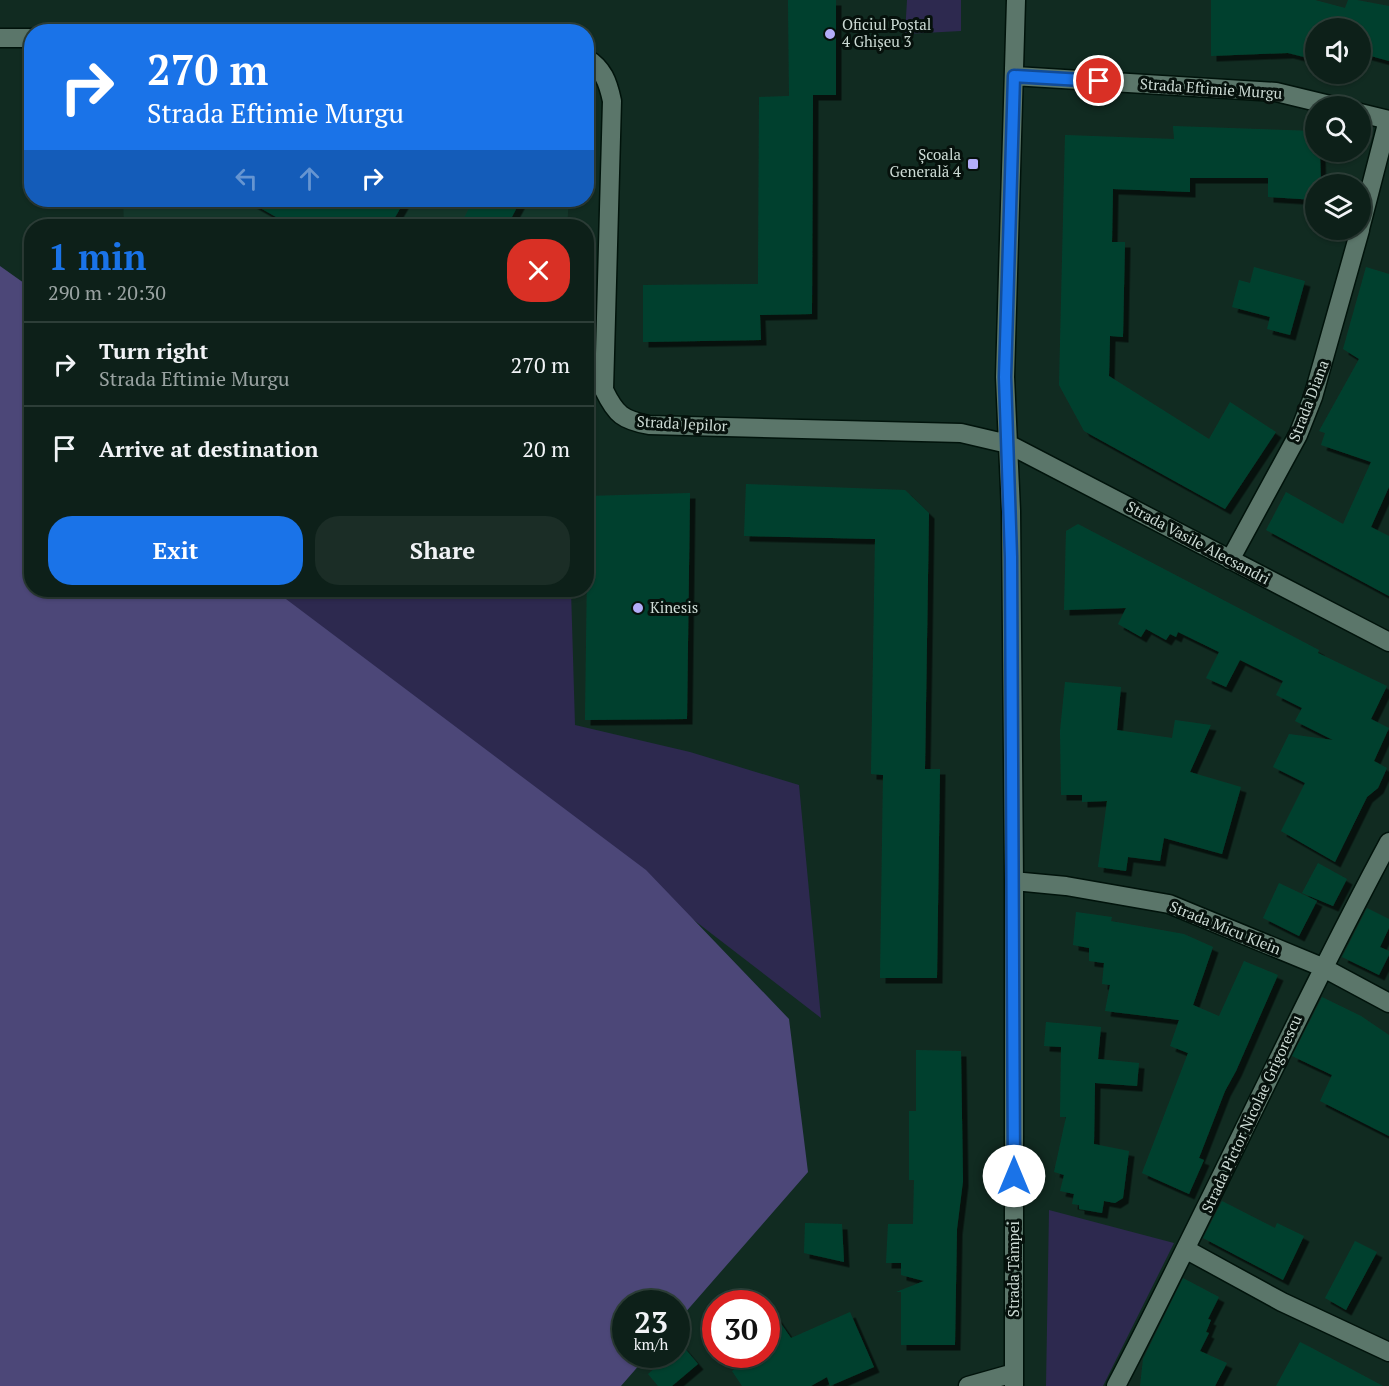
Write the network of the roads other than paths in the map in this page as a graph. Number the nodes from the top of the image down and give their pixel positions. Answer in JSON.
{"nodes":[{"id":1,"x":1016,"y":0,"type":"edge"},
{"id":2,"x":0,"y":38,"type":"edge"},
{"id":3,"x":24,"y":38,"type":"edge"},
{"id":4,"x":594,"y":62,"type":"edge"},
{"id":5,"x":1014,"y":76,"type":"junction"},
{"id":6,"x":1305,"y":99,"type":"edge"},
{"id":7,"x":1371,"y":116,"type":"edge"},
{"id":8,"x":1389,"y":120,"type":"edge"},
{"id":9,"x":1371,"y":188,"type":"edge"},
{"id":10,"x":1357,"y":240,"type":"edge"},
{"id":11,"x":1008,"y":444,"type":"junction"},
{"id":12,"x":1230,"y":560,"type":"junction"},
{"id":13,"x":1389,"y":642,"type":"edge"},
{"id":14,"x":1389,"y":842,"type":"edge"},
{"id":15,"x":1014,"y":881,"type":"junction"},
{"id":16,"x":1322,"y":967,"type":"junction"},
{"id":17,"x":1389,"y":1004,"type":"edge"},
{"id":18,"x":1187,"y":1250,"type":"junction"},
{"id":19,"x":1389,"y":1352,"type":"edge"},
{"id":20,"x":1014,"y":1380,"type":"edge"},
{"id":21,"x":968,"y":1386,"type":"edge"},
{"id":22,"x":1116,"y":1386,"type":"edge"}],
"edges":[{"from":1,"to":5,"type":"street","name":"Strada Tâmpei"},
{"from":2,"to":3,"type":"street"},
{"from":4,"to":11,"type":"street","name":"Strada Jepilor"},
{"from":5,"to":6,"type":"street","name":"Strada Eftimie Murgu"},
{"from":5,"to":11,"type":"street","name":"Strada Tâmpei"},
{"from":7,"to":8,"type":"street"},
{"from":8,"to":9,"type":"street","name":"Strada Diana"},
{"from":10,"to":12,"type":"street","name":"Strada Diana"},
{"from":11,"to":12,"type":"street","name":"Strada Vasile Alecsandri"},
{"from":11,"to":15,"type":"street","name":"Strada Tâmpei"},
{"from":12,"to":13,"type":"street","name":"Strada Vasile Alecsandri"},
{"from":14,"to":16,"type":"street","name":"Strada Pictor Nicolae Grigorescu"},
{"from":15,"to":16,"type":"street","name":"Strada Micu Klein"},
{"from":15,"to":20,"type":"street","name":"Strada Tâmpei"},
{"from":16,"to":17,"type":"street","name":"Strada Micu Klein"},
{"from":16,"to":18,"type":"street","name":"Strada Pictor Nicolae Grigorescu"},
{"from":18,"to":19,"type":"street"},
{"from":18,"to":22,"type":"street","name":"Strada Pictor Nicolae Grigorescu"},
{"from":20,"to":21,"type":"street"}]}
